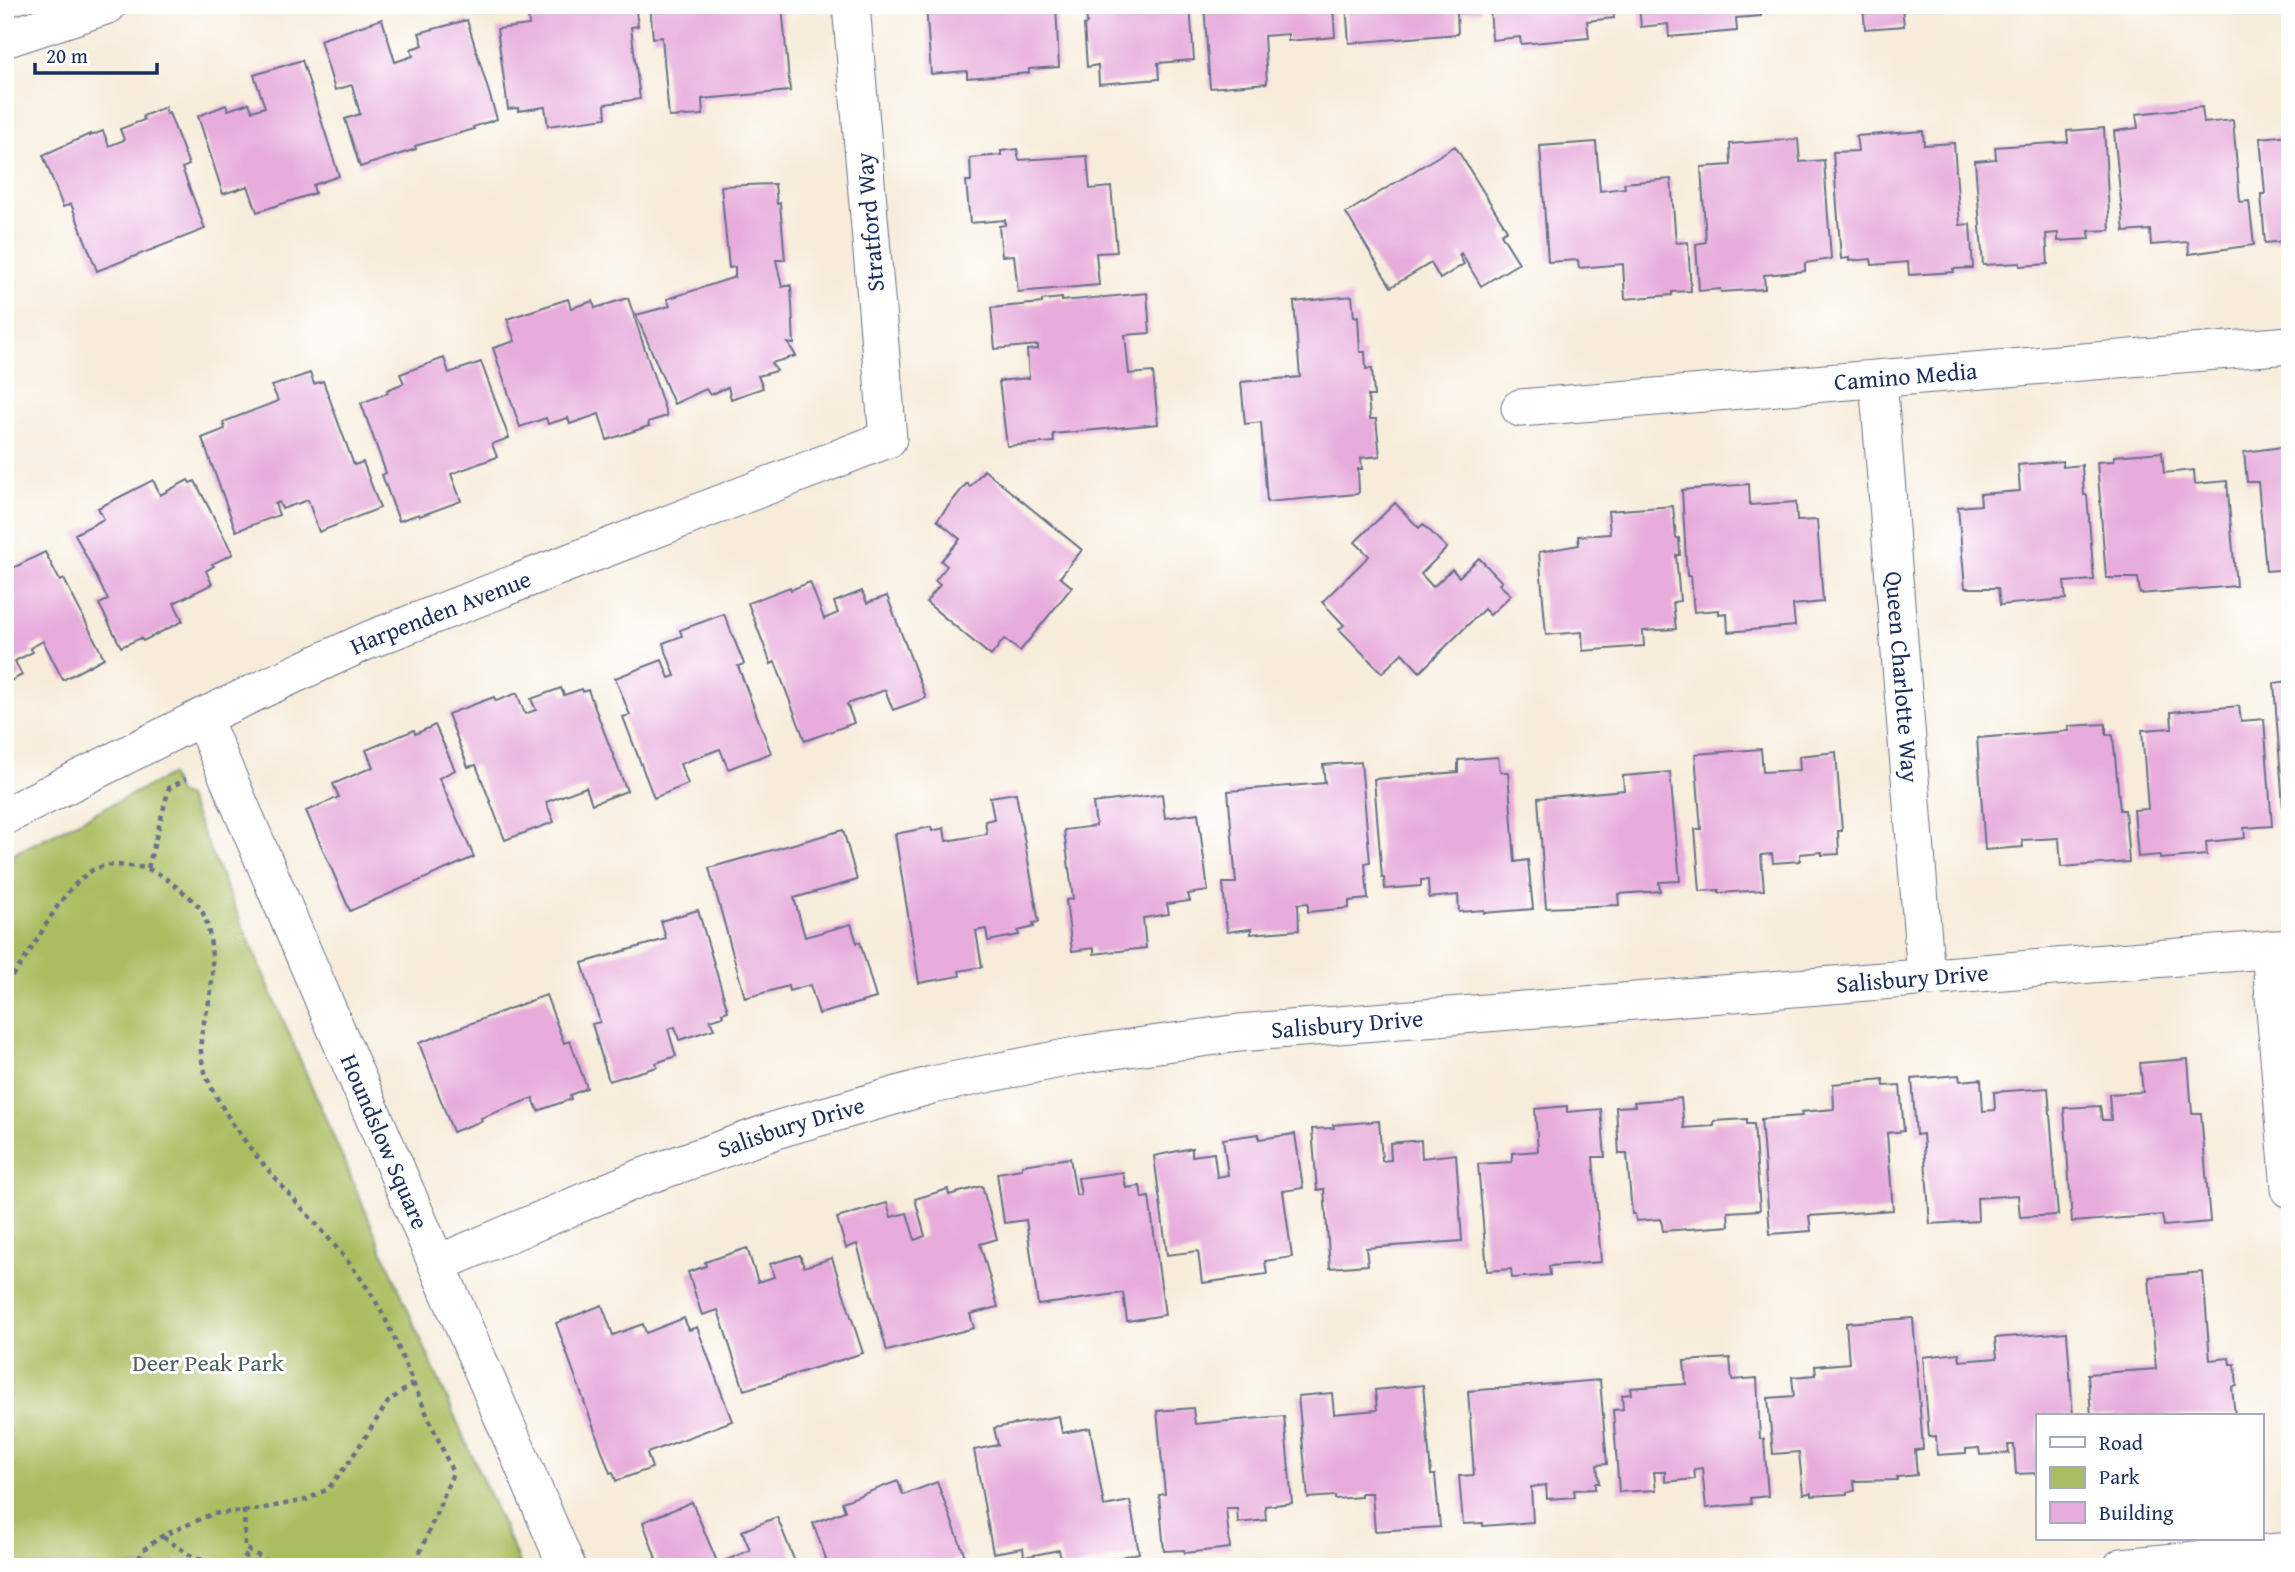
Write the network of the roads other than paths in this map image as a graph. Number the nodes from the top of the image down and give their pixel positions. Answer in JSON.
{"nodes":[{"id":1,"x":108,"y":5,"type":"edge"},
{"id":2,"x":851,"y":5,"type":"edge"},
{"id":3,"x":5,"y":39,"type":"edge"},
{"id":4,"x":2290,"y":345,"type":"edge"},
{"id":5,"x":1878,"y":379,"type":"junction"},
{"id":6,"x":1520,"y":408,"type":"dead end"},
{"id":7,"x":888,"y":439,"type":"joint"},
{"id":8,"x":202,"y":718,"type":"junction"},
{"id":9,"x":5,"y":816,"type":"edge"},
{"id":10,"x":2280,"y":948,"type":"edge"},
{"id":11,"x":1926,"y":977,"type":"junction"},
{"id":12,"x":2290,"y":1189,"type":"edge"},
{"id":13,"x":437,"y":1264,"type":"junction"},
{"id":14,"x":2290,"y":1551,"type":"edge"},
{"id":15,"x":567,"y":1567,"type":"edge"},
{"id":16,"x":2122,"y":1567,"type":"edge"}],
"edges":[{"from":1,"to":3,"type":"street"},
{"from":2,"to":7,"type":"street","name":"Stratford Way"},
{"from":4,"to":5,"type":"street","name":"Camino Media"},
{"from":5,"to":6,"type":"street","name":"Camino Media"},
{"from":5,"to":11,"type":"street","name":"Queen Charlotte Way"},
{"from":7,"to":8,"type":"street","name":"Harpenden Avenue"},
{"from":8,"to":9,"type":"street","name":"Harpenden Avenue"},
{"from":8,"to":13,"type":"street","name":"Houndslow Square"},
{"from":10,"to":11,"type":"street","name":"Salisbury Drive"},
{"from":10,"to":12,"type":"street"},
{"from":11,"to":13,"type":"street","name":"Salisbury Drive"},
{"from":13,"to":15,"type":"street","name":"Houndslow Square"},
{"from":14,"to":16,"type":"street"}]}
